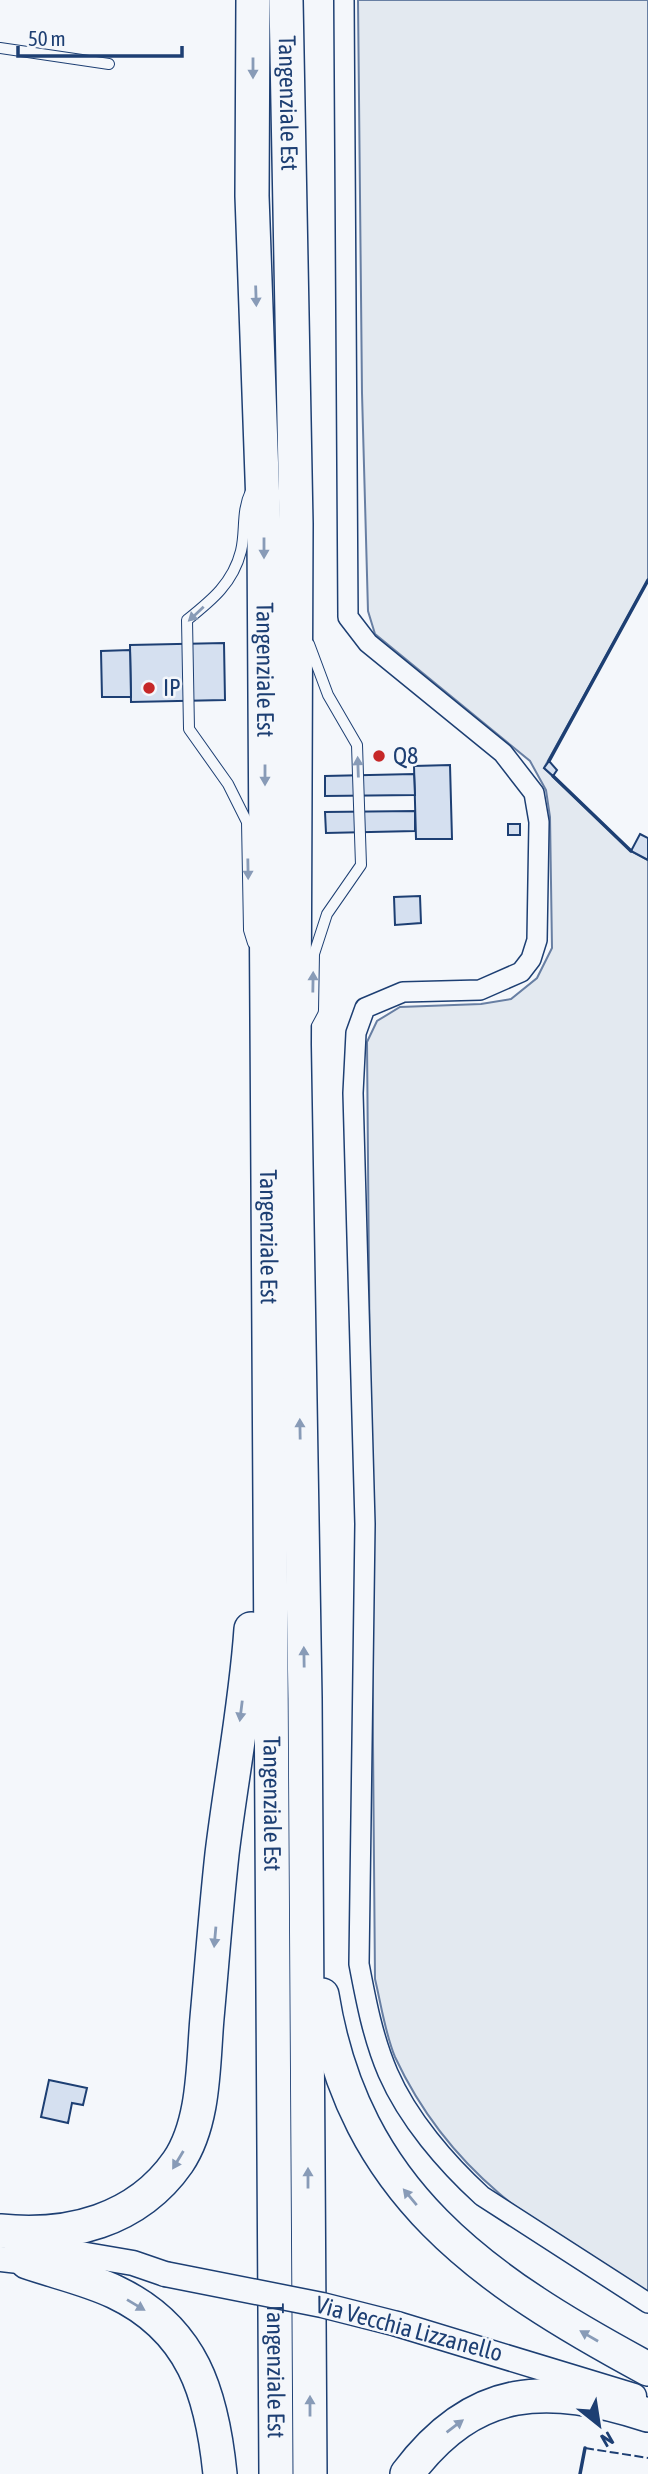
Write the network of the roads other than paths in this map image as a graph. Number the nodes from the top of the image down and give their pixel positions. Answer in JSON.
{"nodes":[{"id":1,"x":253,"y":0,"type":"edge"},
{"id":2,"x":286,"y":0,"type":"edge"},
{"id":3,"x":344,"y":0,"type":"edge"},
{"id":4,"x":0,"y":48,"type":"edge"},
{"id":5,"x":110,"y":64,"type":"dead end"},
{"id":6,"x":262,"y":469,"type":"junction"},
{"id":7,"x":296,"y":524,"type":"junction"},
{"id":8,"x":309,"y":568,"type":"dead end"},
{"id":9,"x":309,"y":634,"type":"dead end"},
{"id":10,"x":266,"y":985,"type":"junction"},
{"id":11,"x":294,"y":1045,"type":"junction"},
{"id":12,"x":267,"y":1302,"type":"junction"},
{"id":13,"x":305,"y":1698,"type":"junction"},
{"id":14,"x":0,"y":2231,"type":"edge"},
{"id":15,"x":0,"y":2240,"type":"edge"},
{"id":16,"x":14,"y":2261,"type":"edge"},
{"id":17,"x":166,"y":2274,"type":"junction"},
{"id":18,"x":648,"y":2303,"type":"edge"},
{"id":19,"x":648,"y":2369,"type":"edge"},
{"id":20,"x":648,"y":2401,"type":"edge"},
{"id":21,"x":648,"y":2415,"type":"edge"},
{"id":22,"x":220,"y":2474,"type":"edge"},
{"id":23,"x":276,"y":2474,"type":"edge"},
{"id":24,"x":310,"y":2474,"type":"edge"},
{"id":25,"x":407,"y":2474,"type":"edge"}],
"edges":[{"from":1,"to":6,"type":"highway","name":"Tangenziale Est","one_way":true},
{"from":2,"to":7,"type":"highway","name":"Tangenziale Est"},
{"from":3,"to":18,"type":"street"},
{"from":4,"to":5,"type":"lane"},
{"from":6,"to":10,"type":"highway","name":"Tangenziale Est","one_way":true},
{"from":6,"to":10,"type":"lane","one_way":true},
{"from":7,"to":8,"type":"lane"},
{"from":7,"to":11,"type":"highway","name":"Tangenziale Est"},
{"from":11,"to":9,"type":"lane","one_way":true},
{"from":10,"to":12,"type":"highway","name":"Tangenziale Est"},
{"from":13,"to":11,"type":"highway","name":"Tangenziale Est","one_way":true},
{"from":12,"to":14,"type":"highway","one_way":true},
{"from":12,"to":23,"type":"highway","name":"Tangenziale Est"},
{"from":19,"to":13,"type":"highway","one_way":true},
{"from":24,"to":13,"type":"highway","name":"Tangenziale Est","one_way":true},
{"from":15,"to":17,"type":"street","name":"Via Vecchia Lizzanello"},
{"from":16,"to":17,"type":"street","name":"Via Vecchia Lizzanello"},
{"from":16,"to":22,"type":"highway","one_way":true},
{"from":17,"to":20,"type":"street","name":"Via Vecchia Lizzanello","bridge":true},
{"from":25,"to":21,"type":"highway","one_way":true}]}
